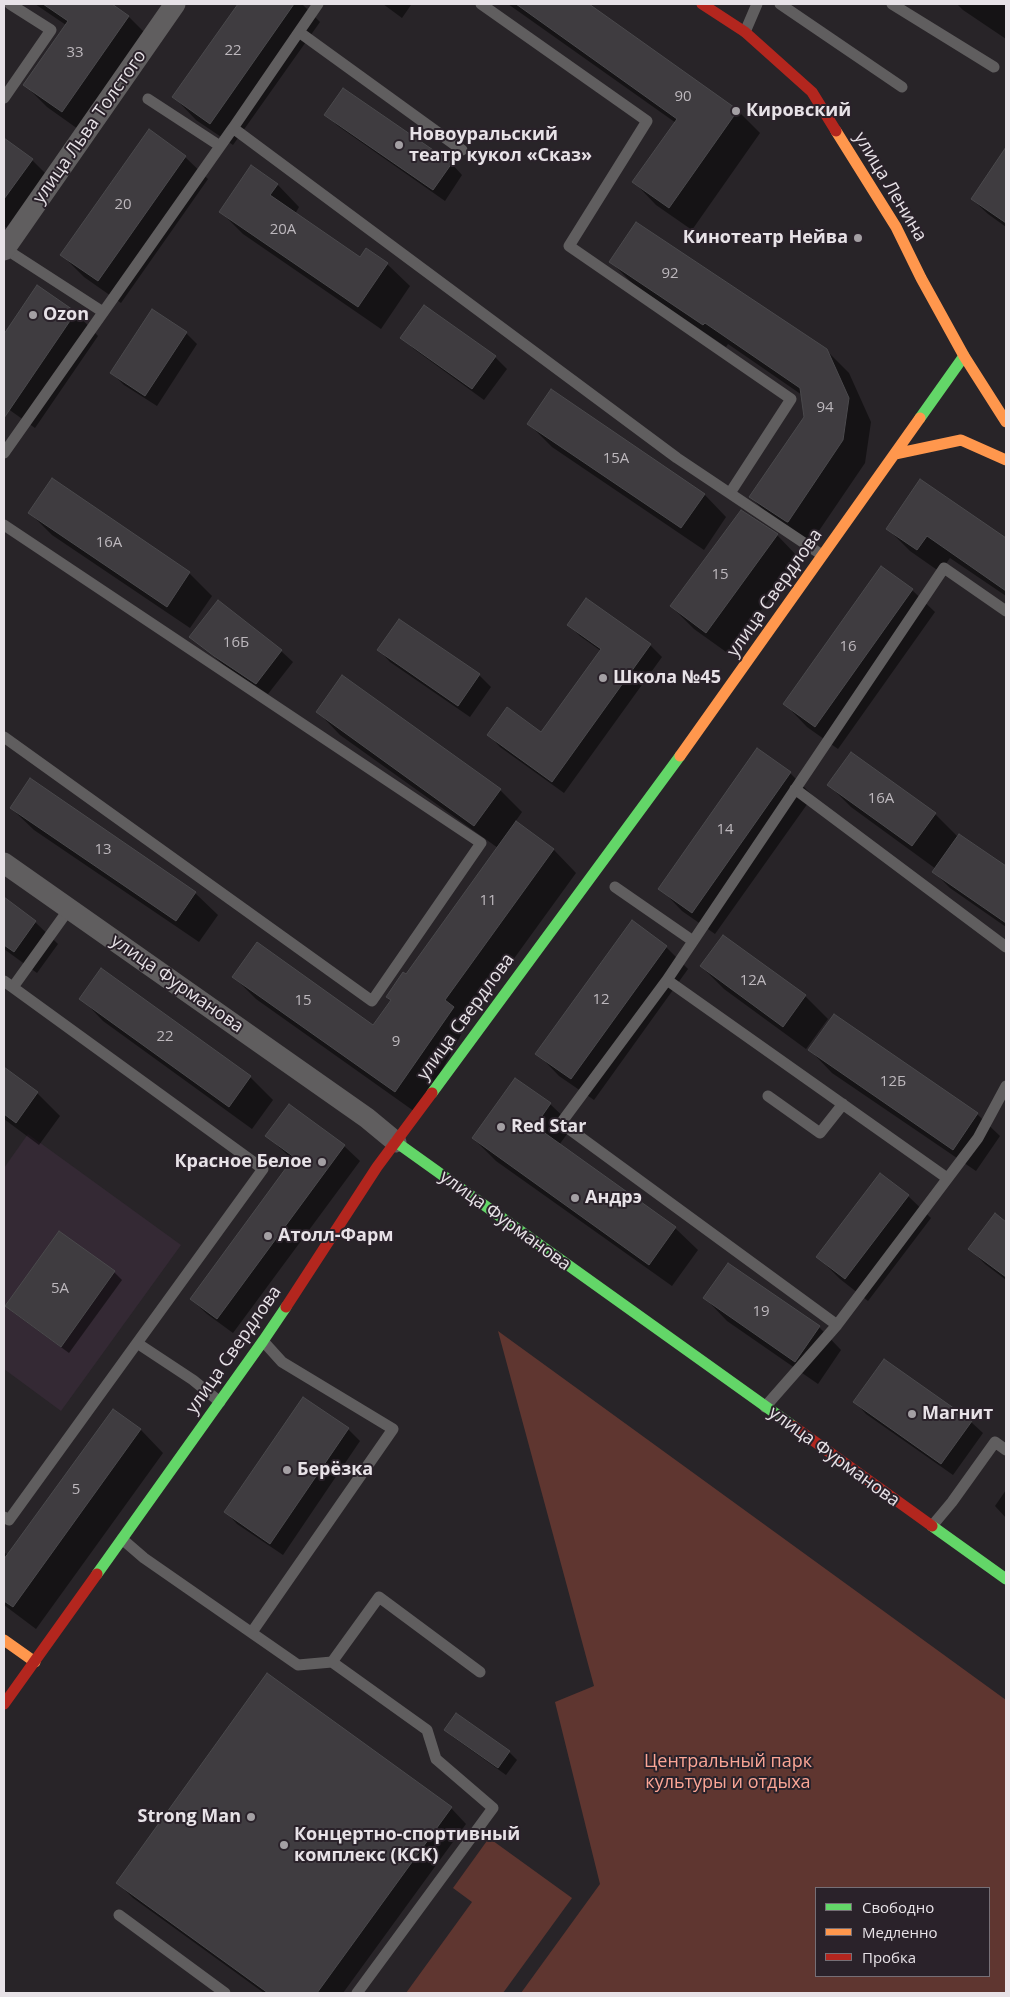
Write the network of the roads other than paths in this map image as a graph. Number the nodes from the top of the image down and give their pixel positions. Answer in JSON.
{"nodes":[{"id":1,"x":10,"y":4,"type":"edge"},
{"id":2,"x":175,"y":4,"type":"edge"},
{"id":3,"x":318,"y":4,"type":"edge"},
{"id":4,"x":481,"y":4,"type":"edge"},
{"id":5,"x":702,"y":4,"type":"edge"},
{"id":6,"x":757,"y":4,"type":"edge"},
{"id":7,"x":780,"y":4,"type":"edge"},
{"id":8,"x":892,"y":4,"type":"edge"},
{"id":9,"x":299,"y":32,"type":"junction"},
{"id":10,"x":745,"y":32,"type":"junction"},
{"id":11,"x":994,"y":67,"type":"dead end"},
{"id":12,"x":902,"y":87,"type":"dead end"},
{"id":13,"x":4,"y":98,"type":"edge"},
{"id":14,"x":148,"y":99,"type":"dead end"},
{"id":15,"x":233,"y":128,"type":"junction"},
{"id":16,"x":220,"y":146,"type":"junction"},
{"id":17,"x":462,"y":150,"type":"dead end"},
{"id":18,"x":4,"y":249,"type":"edge"},
{"id":19,"x":103,"y":312,"type":"junction"},
{"id":20,"x":964,"y":356,"type":"junction"},
{"id":21,"x":1006,"y":422,"type":"edge"},
{"id":22,"x":4,"y":453,"type":"edge"},
{"id":23,"x":895,"y":454,"type":"junction"},
{"id":24,"x":1006,"y":460,"type":"edge"},
{"id":25,"x":730,"y":493,"type":"junction"},
{"id":26,"x":4,"y":524,"type":"edge"},
{"id":27,"x":822,"y":555,"type":"junction"},
{"id":28,"x":1006,"y":611,"type":"edge"},
{"id":29,"x":4,"y":737,"type":"edge"},
{"id":30,"x":795,"y":789,"type":"junction"},
{"id":31,"x":4,"y":862,"type":"edge"},
{"id":32,"x":616,"y":888,"type":"dead end"},
{"id":33,"x":69,"y":909,"type":"junction"},
{"id":34,"x":693,"y":941,"type":"junction"},
{"id":35,"x":1006,"y":946,"type":"edge"},
{"id":36,"x":667,"y":980,"type":"junction"},
{"id":37,"x":8,"y":984,"type":"edge"},
{"id":38,"x":1006,"y":1086,"type":"edge"},
{"id":39,"x":768,"y":1096,"type":"dead end"},
{"id":40,"x":843,"y":1104,"type":"junction"},
{"id":41,"x":396,"y":1142,"type":"junction"},
{"id":42,"x":947,"y":1178,"type":"junction"},
{"id":43,"x":838,"y":1325,"type":"junction"},
{"id":44,"x":263,"y":1341,"type":"junction"},
{"id":45,"x":137,"y":1343,"type":"junction"},
{"id":46,"x":220,"y":1402,"type":"junction"},
{"id":47,"x":765,"y":1407,"type":"junction"},
{"id":48,"x":1006,"y":1450,"type":"edge"},
{"id":49,"x":4,"y":1517,"type":"edge"},
{"id":50,"x":931,"y":1526,"type":"junction"},
{"id":51,"x":122,"y":1539,"type":"junction"},
{"id":52,"x":1006,"y":1579,"type":"edge"},
{"id":53,"x":252,"y":1632,"type":"junction"},
{"id":54,"x":4,"y":1640,"type":"edge"},
{"id":55,"x":35,"y":1662,"type":"junction"},
{"id":56,"x":332,"y":1662,"type":"junction"},
{"id":57,"x":480,"y":1672,"type":"dead end"},
{"id":58,"x":4,"y":1704,"type":"edge"},
{"id":59,"x":119,"y":1915,"type":"dead end"},
{"id":60,"x":225,"y":1993,"type":"edge"},
{"id":61,"x":357,"y":1993,"type":"edge"}],
"edges":[{"from":1,"to":13,"type":"lane"},
{"from":2,"to":18,"type":"street","name":"улица Льва Толстого"},
{"from":3,"to":9,"type":"lane"},
{"from":4,"to":25,"type":"lane"},
{"from":5,"to":10,"type":"main road","name":"улица Ленина"},
{"from":6,"to":10,"type":"lane"},
{"from":7,"to":12,"type":"lane"},
{"from":8,"to":11,"type":"lane"},
{"from":9,"to":15,"type":"lane"},
{"from":9,"to":17,"type":"lane"},
{"from":10,"to":20,"type":"main road","name":"улица Ленина"},
{"from":14,"to":16,"type":"lane"},
{"from":15,"to":16,"type":"lane"},
{"from":15,"to":25,"type":"lane"},
{"from":16,"to":19,"type":"lane"},
{"from":18,"to":19,"type":"lane"},
{"from":19,"to":22,"type":"lane"},
{"from":20,"to":21,"type":"main road","name":"улица Ленина"},
{"from":20,"to":23,"type":"main road","name":"улица Свердлова"},
{"from":23,"to":24,"type":"main road"},
{"from":23,"to":27,"type":"main road","name":"улица Свердлова"},
{"from":25,"to":27,"type":"lane"},
{"from":26,"to":29,"type":"lane"},
{"from":27,"to":41,"type":"main road","name":"улица Свердлова"},
{"from":28,"to":30,"type":"lane"},
{"from":30,"to":34,"type":"lane"},
{"from":30,"to":35,"type":"lane"},
{"from":31,"to":33,"type":"street","name":"улица Фурманова"},
{"from":32,"to":34,"type":"lane"},
{"from":33,"to":37,"type":"lane"},
{"from":33,"to":41,"type":"street","name":"улица Фурманова"},
{"from":34,"to":36,"type":"lane"},
{"from":36,"to":40,"type":"lane"},
{"from":36,"to":43,"type":"lane"},
{"from":37,"to":45,"type":"lane"},
{"from":38,"to":42,"type":"lane"},
{"from":39,"to":40,"type":"lane"},
{"from":40,"to":42,"type":"lane"},
{"from":41,"to":44,"type":"main road","name":"улица Свердлова"},
{"from":41,"to":47,"type":"main road","name":"улица Фурманова"},
{"from":42,"to":43,"type":"lane"},
{"from":43,"to":47,"type":"lane"},
{"from":44,"to":46,"type":"main road","name":"улица Свердлова"},
{"from":44,"to":53,"type":"lane"},
{"from":45,"to":46,"type":"lane"},
{"from":45,"to":49,"type":"lane"},
{"from":46,"to":51,"type":"main road","name":"улица Свердлова"},
{"from":47,"to":50,"type":"main road","name":"улица Фурманова"},
{"from":48,"to":50,"type":"lane"},
{"from":50,"to":52,"type":"main road","name":"улица Фурманова"},
{"from":51,"to":53,"type":"lane"},
{"from":51,"to":55,"type":"main road","name":"улица Свердлова"},
{"from":53,"to":56,"type":"lane"},
{"from":54,"to":55,"type":"main road"},
{"from":55,"to":58,"type":"main road","name":"улица Свердлова"},
{"from":56,"to":57,"type":"lane"},
{"from":56,"to":61,"type":"lane"},
{"from":59,"to":60,"type":"lane"}]}
